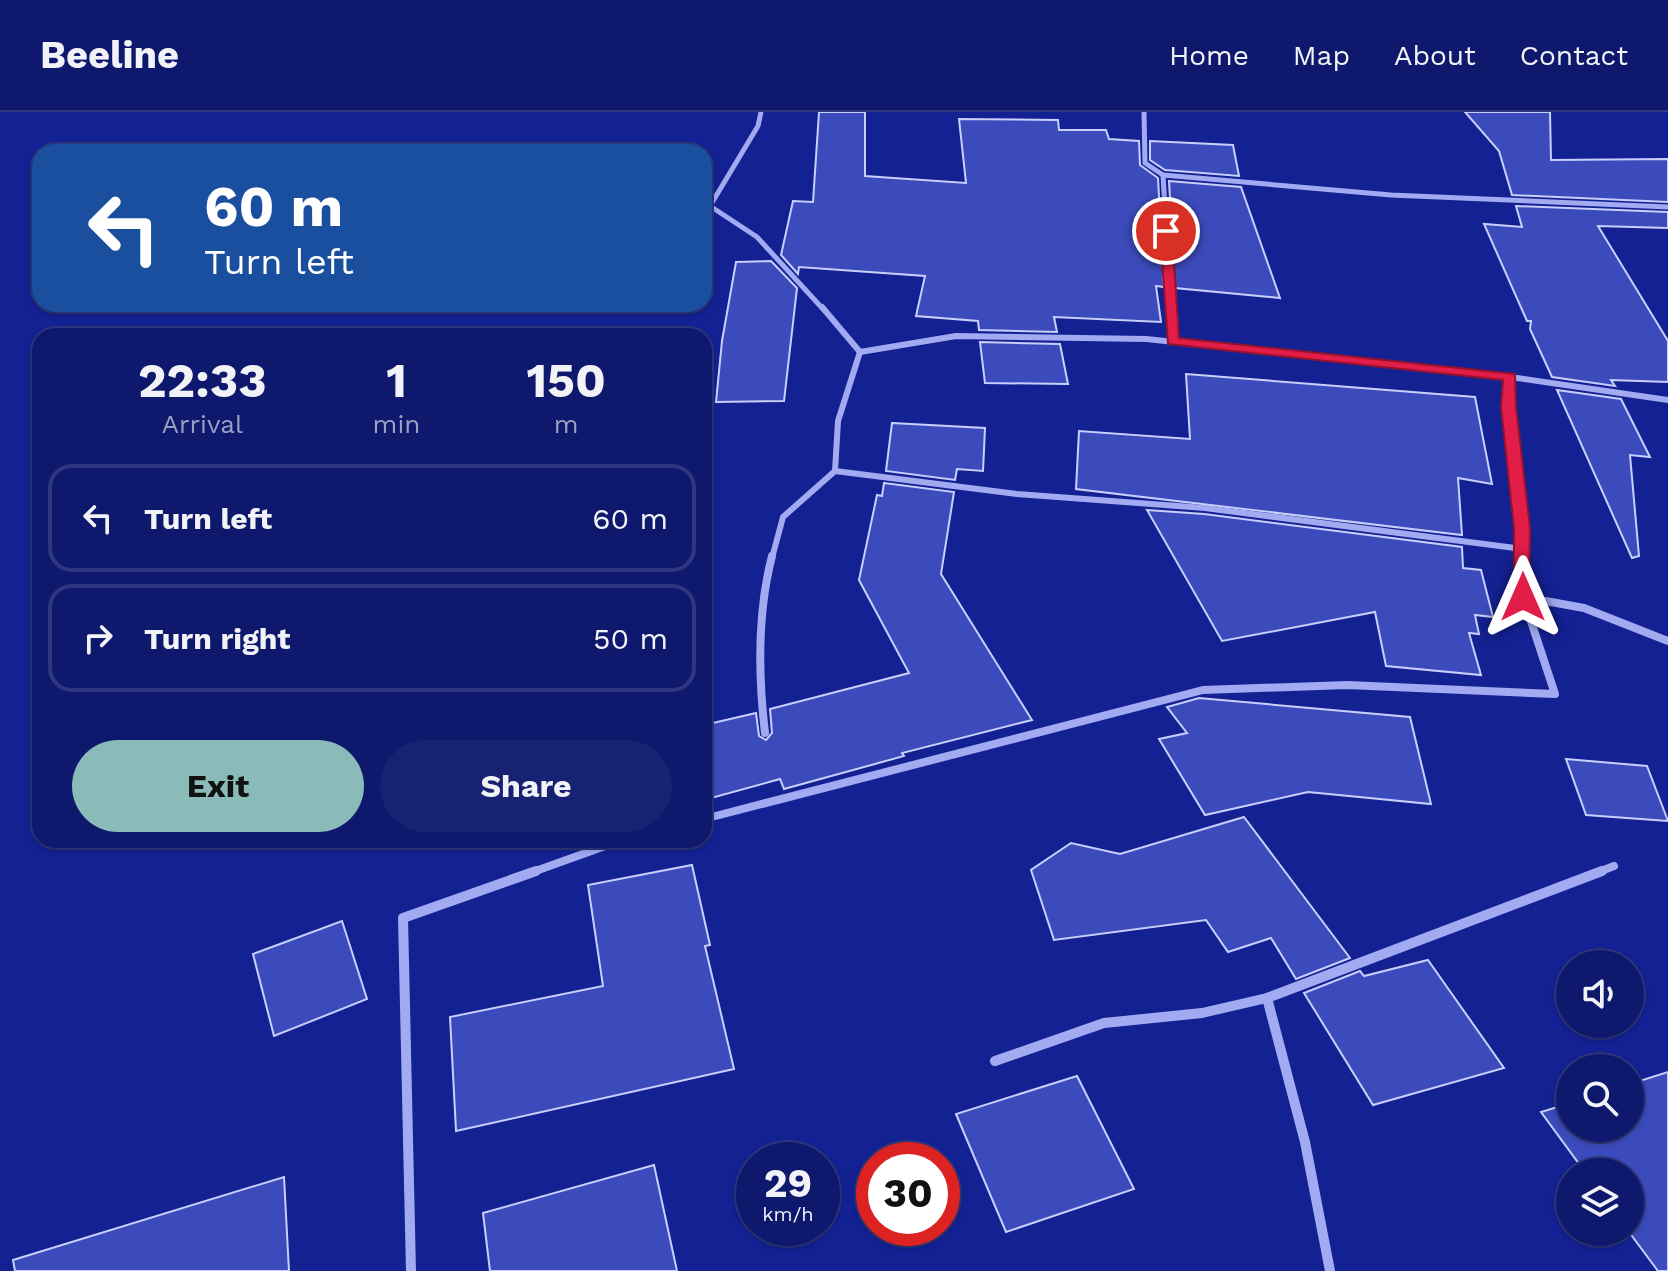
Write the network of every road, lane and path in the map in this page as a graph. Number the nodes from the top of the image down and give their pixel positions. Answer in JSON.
{"nodes":[{"id":1,"x":761,"y":112,"type":"edge"},
{"id":2,"x":1144,"y":112,"type":"edge"},
{"id":3,"x":1163,"y":175,"type":"junction"},
{"id":4,"x":712,"y":203,"type":"edge"},
{"id":5,"x":712,"y":207,"type":"edge"},
{"id":6,"x":1668,"y":207,"type":"edge"},
{"id":7,"x":1173,"y":342,"type":"junction"},
{"id":8,"x":860,"y":352,"type":"junction"},
{"id":9,"x":1510,"y":377,"type":"junction"},
{"id":10,"x":1668,"y":400,"type":"edge"},
{"id":11,"x":835,"y":471,"type":"junction"},
{"id":12,"x":1523,"y":549,"type":"junction"},
{"id":13,"x":1523,"y":597,"type":"junction"},
{"id":14,"x":1668,"y":641,"type":"edge"},
{"id":15,"x":765,"y":733,"type":"dead end"},
{"id":16,"x":712,"y":817,"type":"edge"},
{"id":17,"x":600,"y":848,"type":"edge"},
{"id":18,"x":1614,"y":866,"type":"dead end"},
{"id":19,"x":1267,"y":998,"type":"junction"},
{"id":20,"x":995,"y":1061,"type":"dead end"},
{"id":21,"x":411,"y":1271,"type":"edge"},
{"id":22,"x":1330,"y":1271,"type":"edge"}],
"edges":[{"from":1,"to":4,"type":"street"},
{"from":2,"to":3,"type":"street"},
{"from":3,"to":6,"type":"street"},
{"from":3,"to":7,"type":"street"},
{"from":5,"to":8,"type":"street"},
{"from":7,"to":8,"type":"street"},
{"from":7,"to":9,"type":"street"},
{"from":8,"to":11,"type":"street"},
{"from":9,"to":10,"type":"street"},
{"from":9,"to":12,"type":"street"},
{"from":11,"to":12,"type":"street"},
{"from":11,"to":15,"type":"street"},
{"from":12,"to":13,"type":"street"},
{"from":13,"to":14,"type":"street"},
{"from":13,"to":16,"type":"street"},
{"from":17,"to":21,"type":"street"},
{"from":18,"to":19,"type":"street"},
{"from":19,"to":20,"type":"street"},
{"from":19,"to":22,"type":"street"}]}
